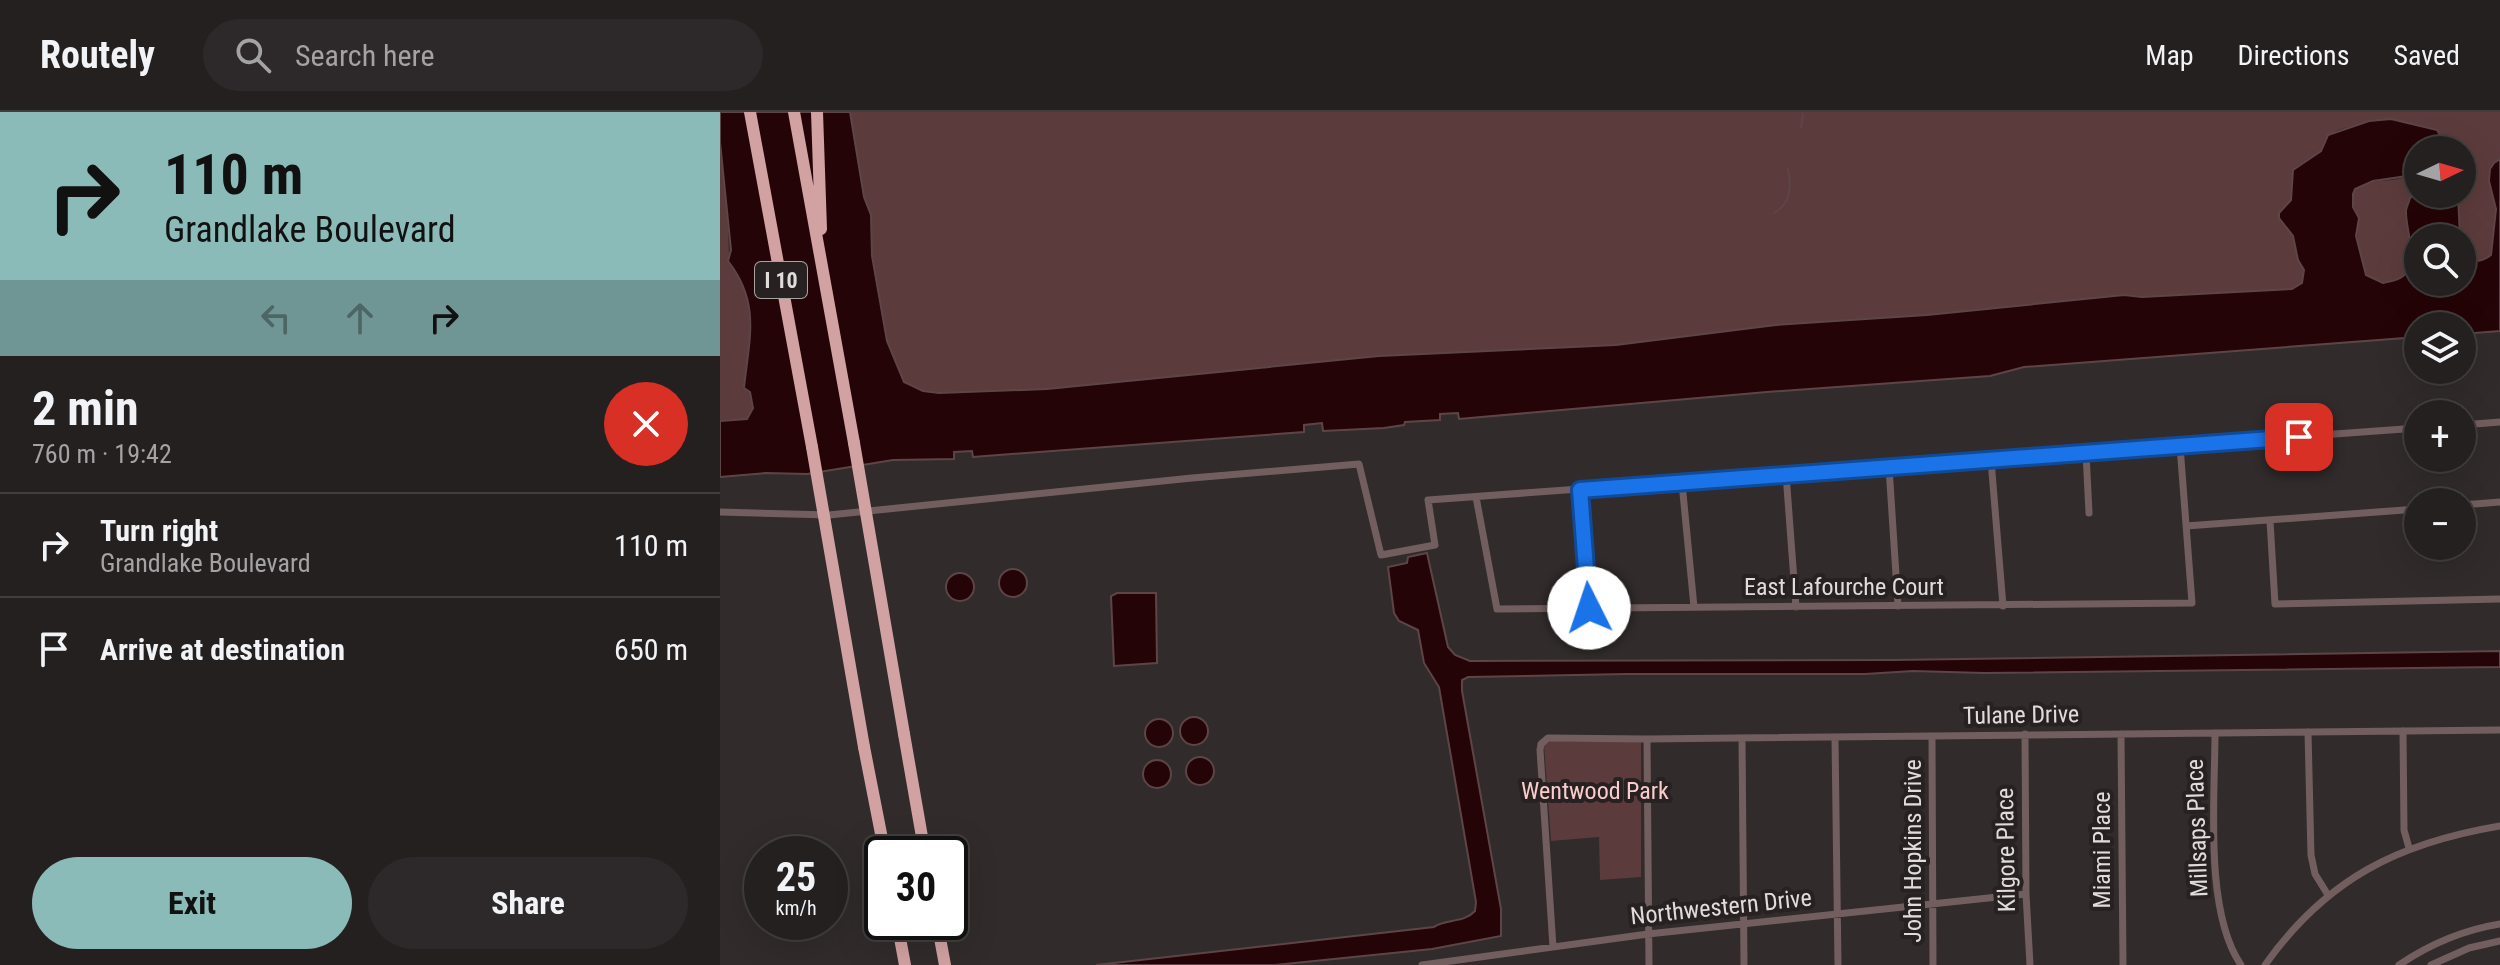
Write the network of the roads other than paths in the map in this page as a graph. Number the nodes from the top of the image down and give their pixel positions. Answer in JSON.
{"nodes":[{"id":1,"x":750,"y":112,"type":"edge"},
{"id":2,"x":794,"y":112,"type":"edge"},
{"id":3,"x":817,"y":112,"type":"edge"},
{"id":4,"x":817,"y":244,"type":"junction"},
{"id":5,"x":2500,"y":422,"type":"edge"},
{"id":6,"x":2476,"y":424,"type":"edge"},
{"id":7,"x":2404,"y":429,"type":"edge"},
{"id":8,"x":2180,"y":446,"type":"junction"},
{"id":9,"x":2086,"y":453,"type":"junction"},
{"id":10,"x":1991,"y":460,"type":"junction"},
{"id":11,"x":1889,"y":467,"type":"junction"},
{"id":12,"x":1786,"y":474,"type":"junction"},
{"id":13,"x":1682,"y":483,"type":"junction"},
{"id":14,"x":1580,"y":490,"type":"junction"},
{"id":15,"x":1476,"y":497,"type":"junction"},
{"id":16,"x":2500,"y":502,"type":"edge"},
{"id":17,"x":2476,"y":504,"type":"edge"},
{"id":18,"x":2404,"y":510,"type":"edge"},
{"id":19,"x":720,"y":512,"type":"edge"},
{"id":20,"x":2089,"y":513,"type":"dead end"},
{"id":21,"x":2270,"y":521,"type":"junction"},
{"id":22,"x":2186,"y":526,"type":"junction"},
{"id":23,"x":2500,"y":599,"type":"edge"},
{"id":24,"x":1898,"y":606,"type":"junction"},
{"id":25,"x":2003,"y":606,"type":"junction"},
{"id":26,"x":1694,"y":607,"type":"junction"},
{"id":27,"x":1796,"y":607,"type":"junction"},
{"id":28,"x":1589,"y":608,"type":"junction"},
{"id":29,"x":2500,"y":730,"type":"edge"},
{"id":30,"x":2403,"y":731,"type":"junction"},
{"id":31,"x":2308,"y":732,"type":"junction"},
{"id":32,"x":2215,"y":733,"type":"junction"},
{"id":33,"x":2025,"y":734,"type":"junction"},
{"id":34,"x":2121,"y":734,"type":"junction"},
{"id":35,"x":1932,"y":736,"type":"junction"},
{"id":36,"x":1742,"y":738,"type":"junction"},
{"id":37,"x":1835,"y":738,"type":"junction"},
{"id":38,"x":1647,"y":739,"type":"junction"},
{"id":39,"x":2500,"y":826,"type":"edge"},
{"id":40,"x":881,"y":836,"type":"edge"},
{"id":41,"x":922,"y":836,"type":"edge"},
{"id":42,"x":2409,"y":848,"type":"junction"},
{"id":43,"x":2026,"y":894,"type":"junction"},
{"id":44,"x":2328,"y":895,"type":"junction"},
{"id":45,"x":1932,"y":905,"type":"junction"},
{"id":46,"x":1839,"y":914,"type":"junction"},
{"id":47,"x":2500,"y":924,"type":"edge"},
{"id":48,"x":1743,"y":925,"type":"junction"},
{"id":49,"x":1648,"y":934,"type":"junction"},
{"id":50,"x":901,"y":940,"type":"edge"},
{"id":51,"x":940,"y":940,"type":"edge"},
{"id":52,"x":2500,"y":941,"type":"edge"},
{"id":53,"x":1553,"y":947,"type":"junction"},
{"id":54,"x":1450,"y":963,"type":"edge"},
{"id":55,"x":905,"y":965,"type":"edge"},
{"id":56,"x":945,"y":965,"type":"edge"},
{"id":57,"x":1422,"y":965,"type":"edge"},
{"id":58,"x":1649,"y":965,"type":"edge"},
{"id":59,"x":1744,"y":965,"type":"edge"},
{"id":60,"x":1838,"y":965,"type":"edge"},
{"id":61,"x":1933,"y":965,"type":"edge"},
{"id":62,"x":2030,"y":965,"type":"edge"},
{"id":63,"x":2123,"y":965,"type":"edge"},
{"id":64,"x":2241,"y":965,"type":"edge"},
{"id":65,"x":2265,"y":965,"type":"edge"},
{"id":66,"x":2399,"y":965,"type":"edge"},
{"id":67,"x":2431,"y":965,"type":"edge"}],
"edges":[{"from":1,"to":40,"type":"highway","number":"I 10","bridge":true},
{"from":2,"to":4,"type":"highway","number":"I 10"},
{"from":3,"to":4,"type":"highway"},
{"from":4,"to":41,"type":"highway","number":"I 10","bridge":true},
{"from":5,"to":6,"type":"street"},
{"from":7,"to":8,"type":"street"},
{"from":8,"to":9,"type":"street"},
{"from":8,"to":22,"type":"street"},
{"from":9,"to":10,"type":"street"},
{"from":9,"to":20,"type":"street"},
{"from":10,"to":11,"type":"street"},
{"from":10,"to":25,"type":"street"},
{"from":11,"to":12,"type":"street"},
{"from":11,"to":24,"type":"street"},
{"from":12,"to":13,"type":"street"},
{"from":12,"to":27,"type":"street"},
{"from":13,"to":14,"type":"street"},
{"from":13,"to":26,"type":"street"},
{"from":14,"to":15,"type":"street"},
{"from":14,"to":28,"type":"street"},
{"from":15,"to":19,"type":"street"},
{"from":15,"to":28,"type":"street","name":"East Lafourche Court"},
{"from":16,"to":17,"type":"street"},
{"from":18,"to":21,"type":"street"},
{"from":21,"to":22,"type":"street"},
{"from":21,"to":23,"type":"street"},
{"from":22,"to":25,"type":"street","name":"East Lafourche Court"},
{"from":24,"to":25,"type":"street","name":"East Lafourche Court"},
{"from":24,"to":27,"type":"street","name":"East Lafourche Court"},
{"from":26,"to":27,"type":"street","name":"East Lafourche Court"},
{"from":26,"to":28,"type":"street","name":"East Lafourche Court"},
{"from":29,"to":30,"type":"street","name":"Tulane Drive"},
{"from":30,"to":31,"type":"street","name":"Tulane Drive"},
{"from":30,"to":42,"type":"street"},
{"from":31,"to":32,"type":"street","name":"Tulane Drive"},
{"from":31,"to":44,"type":"street"},
{"from":32,"to":34,"type":"street","name":"Tulane Drive"},
{"from":32,"to":64,"type":"street","name":"Millsaps Place"},
{"from":33,"to":34,"type":"street","name":"Tulane Drive"},
{"from":33,"to":35,"type":"street","name":"Tulane Drive"},
{"from":33,"to":43,"type":"street","name":"Kilgore Place"},
{"from":34,"to":63,"type":"street","name":"Miami Place"},
{"from":35,"to":37,"type":"street","name":"Tulane Drive"},
{"from":35,"to":45,"type":"street","name":"John Hopkins Drive"},
{"from":36,"to":37,"type":"street","name":"Tulane Drive"},
{"from":36,"to":38,"type":"street","name":"Tulane Drive"},
{"from":36,"to":48,"type":"street"},
{"from":37,"to":46,"type":"street"},
{"from":38,"to":49,"type":"street"},
{"from":38,"to":53,"type":"street","name":"Tulane Drive"},
{"from":39,"to":42,"type":"street"},
{"from":42,"to":44,"type":"street"},
{"from":43,"to":45,"type":"street","name":"Northwestern Drive"},
{"from":43,"to":62,"type":"street","name":"Kilgore Place"},
{"from":44,"to":65,"type":"street"},
{"from":45,"to":46,"type":"street","name":"Northwestern Drive"},
{"from":45,"to":61,"type":"street","name":"John Hopkins Drive"},
{"from":46,"to":48,"type":"street","name":"Northwestern Drive"},
{"from":46,"to":60,"type":"street"},
{"from":47,"to":66,"type":"street"},
{"from":48,"to":49,"type":"street","name":"Northwestern Drive"},
{"from":48,"to":59,"type":"street"},
{"from":49,"to":53,"type":"street","name":"Northwestern Drive"},
{"from":49,"to":58,"type":"street"},
{"from":50,"to":55,"type":"highway"},
{"from":51,"to":56,"type":"highway"},
{"from":52,"to":67,"type":"street"},
{"from":53,"to":54,"type":"street","name":"Northwestern Drive"},
{"from":54,"to":57,"type":"street","name":"Northwestern Drive"}]}
